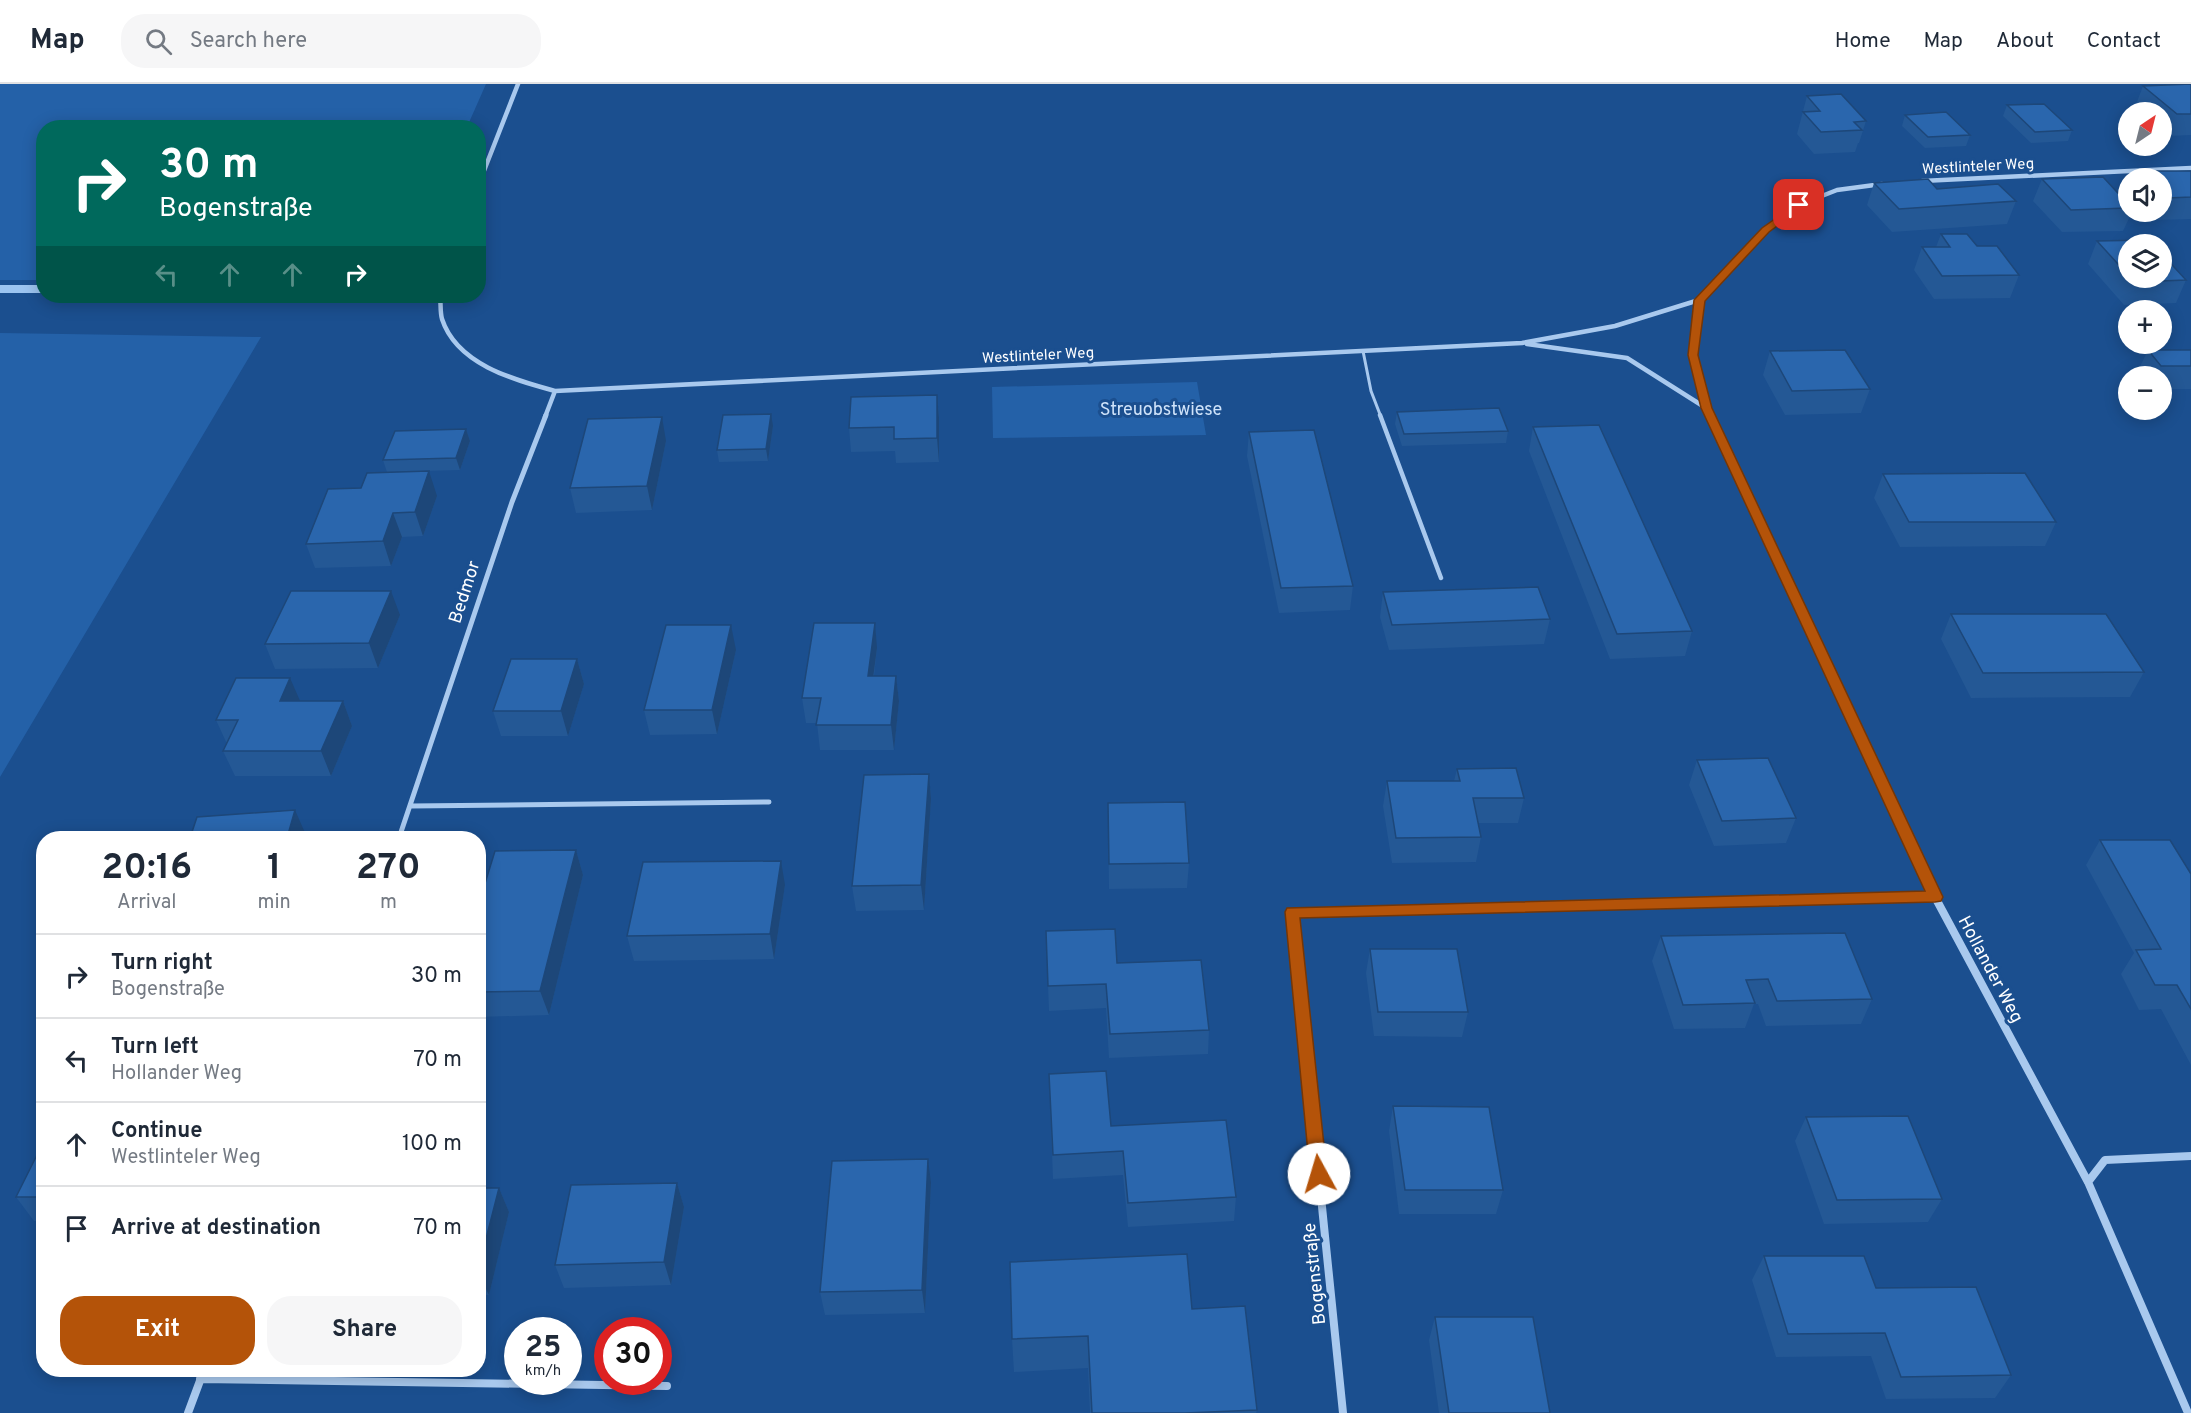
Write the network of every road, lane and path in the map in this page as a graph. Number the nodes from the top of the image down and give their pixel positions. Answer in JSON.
{"nodes":[{"id":1,"x":518,"y":84,"type":"edge"},
{"id":2,"x":486,"y":166,"type":"edge"},
{"id":3,"x":2191,"y":168,"type":"edge"},
{"id":4,"x":1916,"y":181,"type":"edge"},
{"id":5,"x":1892,"y":183,"type":"edge"},
{"id":6,"x":1700,"y":300,"type":"junction"},
{"id":7,"x":441,"y":303,"type":"edge"},
{"id":8,"x":1522,"y":343,"type":"junction"},
{"id":9,"x":1363,"y":351,"type":"junction"},
{"id":10,"x":555,"y":392,"type":"junction"},
{"id":11,"x":1706,"y":408,"type":"junction"},
{"id":12,"x":1441,"y":578,"type":"dead end"},
{"id":13,"x":769,"y":802,"type":"dead end"},
{"id":14,"x":411,"y":806,"type":"junction"},
{"id":15,"x":402,"y":831,"type":"edge"},
{"id":16,"x":1935,"y":897,"type":"junction"},
{"id":17,"x":2191,"y":1156,"type":"edge"},
{"id":18,"x":2088,"y":1182,"type":"junction"},
{"id":19,"x":200,"y":1379,"type":"joint"},
{"id":20,"x":594,"y":1385,"type":"edge"},
{"id":21,"x":188,"y":1413,"type":"edge"},
{"id":22,"x":1343,"y":1413,"type":"edge"},
{"id":23,"x":2188,"y":1413,"type":"edge"}],
"edges":[{"from":1,"to":2,"type":"street"},
{"from":3,"to":4,"type":"street","name":"Westlinteler Weg"},
{"from":5,"to":6,"type":"street","name":"Westlinteler Weg"},
{"from":6,"to":8,"type":"street","name":"Westlinteler Weg"},
{"from":6,"to":11,"type":"street"},
{"from":7,"to":10,"type":"street","name":"Westlinteler Weg"},
{"from":8,"to":9,"type":"street","name":"Westlinteler Weg"},
{"from":8,"to":11,"type":"street","name":"Westlinteler Weg"},
{"from":9,"to":10,"type":"street","name":"Westlinteler Weg"},
{"from":9,"to":12,"type":"lane"},
{"from":10,"to":14,"type":"street","name":"Bedmor"},
{"from":11,"to":16,"type":"street","name":"Hollander Weg"},
{"from":13,"to":14,"type":"street"},
{"from":14,"to":15,"type":"street","name":"Bedmor"},
{"from":16,"to":18,"type":"street","name":"Hollander Weg"},
{"from":16,"to":22,"type":"street","name":"Bogenstraße"},
{"from":17,"to":18,"type":"street"},
{"from":18,"to":23,"type":"street","name":"Hollander Weg"},
{"from":19,"to":20,"type":"street"},
{"from":19,"to":21,"type":"street"}]}
